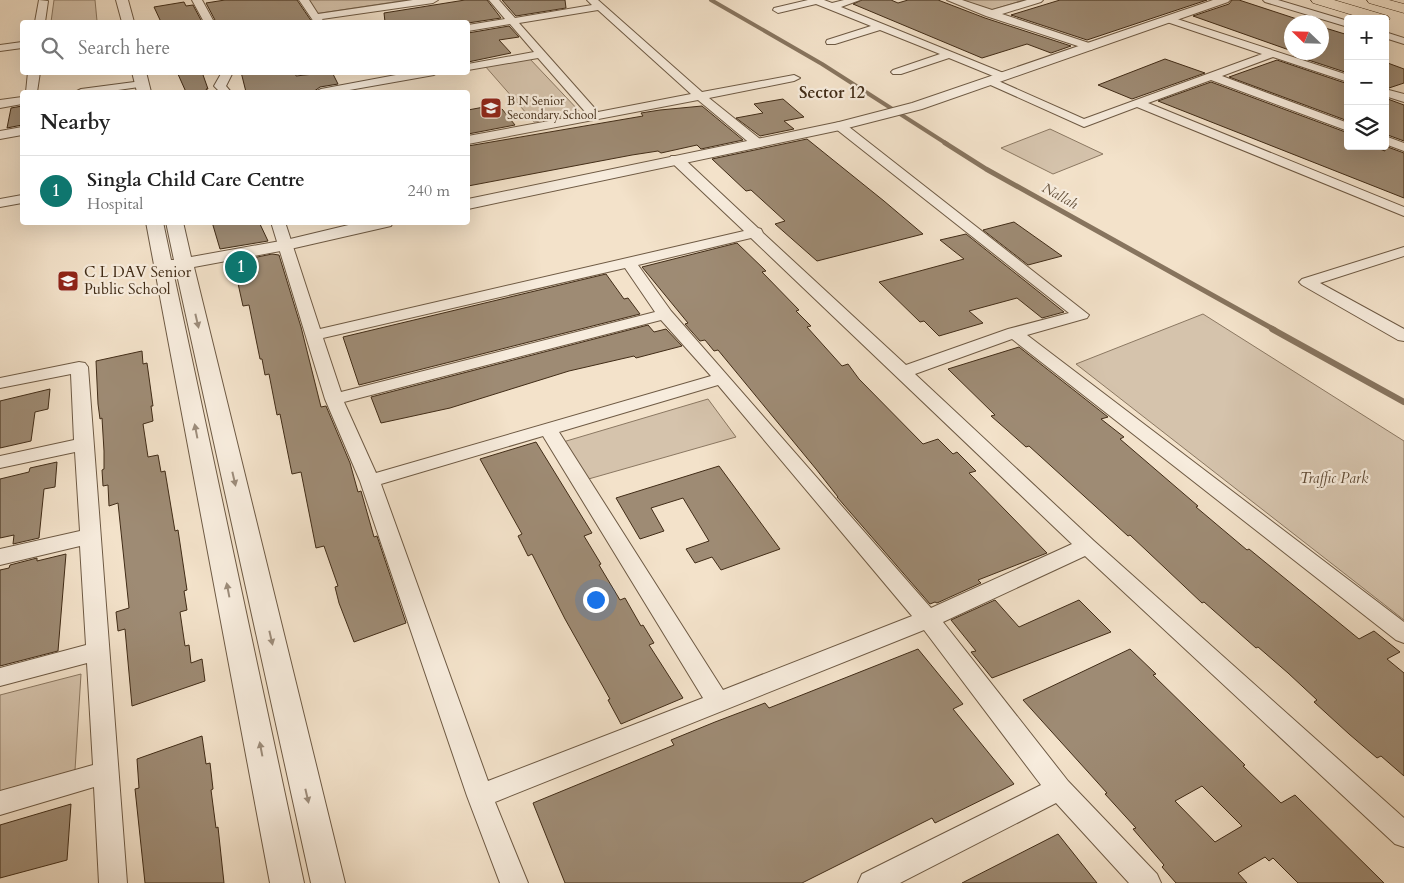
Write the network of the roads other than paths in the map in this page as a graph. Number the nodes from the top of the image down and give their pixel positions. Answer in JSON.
{"nodes":[{"id":1,"x":122,"y":0,"type":"edge"},
{"id":2,"x":197,"y":0,"type":"edge"},
{"id":3,"x":304,"y":0,"type":"edge"},
{"id":4,"x":433,"y":0,"type":"edge"},
{"id":5,"x":494,"y":0,"type":"edge"},
{"id":6,"x":815,"y":0,"type":"edge"},
{"id":7,"x":855,"y":0,"type":"edge"},
{"id":8,"x":952,"y":0,"type":"edge"},
{"id":9,"x":1038,"y":0,"type":"edge"},
{"id":10,"x":1224,"y":0,"type":"edge"},
{"id":11,"x":1268,"y":0,"type":"edge"},
{"id":12,"x":1318,"y":0,"type":"edge"},
{"id":13,"x":1340,"y":0,"type":"edge"},
{"id":14,"x":1360,"y":0,"type":"edge"},
{"id":15,"x":1374,"y":0,"type":"edge"},
{"id":16,"x":43,"y":1,"type":"edge"},
{"id":17,"x":596,"y":3,"type":"edge"},
{"id":18,"x":830,"y":7,"type":"junction"},
{"id":19,"x":1404,"y":9,"type":"edge"},
{"id":20,"x":778,"y":10,"type":"dead end"},
{"id":21,"x":990,"y":14,"type":"junction"},
{"id":22,"x":1394,"y":18,"type":"edge"},
{"id":23,"x":1168,"y":19,"type":"junction"},
{"id":24,"x":40,"y":20,"type":"edge"},
{"id":25,"x":127,"y":20,"type":"edge"},
{"id":26,"x":208,"y":20,"type":"edge"},
{"id":27,"x":318,"y":20,"type":"edge"},
{"id":28,"x":512,"y":20,"type":"junction"},
{"id":29,"x":1344,"y":23,"type":"edge"},
{"id":30,"x":880,"y":27,"type":"junction"},
{"id":31,"x":470,"y":28,"type":"edge"},
{"id":32,"x":1389,"y":37,"type":"edge"},
{"id":33,"x":1404,"y":41,"type":"edge"},
{"id":34,"x":831,"y":42,"type":"dead end"},
{"id":35,"x":20,"y":45,"type":"edge"},
{"id":36,"x":1091,"y":47,"type":"junction"},
{"id":37,"x":0,"y":48,"type":"edge"},
{"id":38,"x":541,"y":54,"type":"junction"},
{"id":39,"x":1272,"y":54,"type":"junction"},
{"id":40,"x":949,"y":55,"type":"junction"},
{"id":41,"x":470,"y":67,"type":"edge"},
{"id":42,"x":897,"y":72,"type":"dead end"},
{"id":43,"x":34,"y":75,"type":"edge"},
{"id":44,"x":226,"y":75,"type":"edge"},
{"id":45,"x":421,"y":75,"type":"edge"},
{"id":46,"x":1210,"y":76,"type":"junction"},
{"id":47,"x":794,"y":78,"type":"dead end"},
{"id":48,"x":1344,"y":78,"type":"edge"},
{"id":49,"x":996,"y":79,"type":"junction"},
{"id":50,"x":142,"y":83,"type":"edge"},
{"id":51,"x":126,"y":84,"type":"edge"},
{"id":52,"x":359,"y":89,"type":"edge"},
{"id":53,"x":32,"y":90,"type":"edge"},
{"id":54,"x":92,"y":90,"type":"edge"},
{"id":55,"x":224,"y":90,"type":"edge"},
{"id":56,"x":346,"y":90,"type":"edge"},
{"id":57,"x":1389,"y":93,"type":"edge"},
{"id":58,"x":700,"y":96,"type":"junction"},
{"id":59,"x":1404,"y":98,"type":"edge"},
{"id":60,"x":20,"y":101,"type":"edge"},
{"id":61,"x":1137,"y":103,"type":"junction"},
{"id":62,"x":0,"y":104,"type":"edge"},
{"id":63,"x":595,"y":116,"type":"junction"},
{"id":64,"x":840,"y":126,"type":"junction"},
{"id":65,"x":1344,"y":126,"type":"edge"},
{"id":66,"x":20,"y":131,"type":"edge"},
{"id":67,"x":0,"y":135,"type":"edge"},
{"id":68,"x":470,"y":140,"type":"edge"},
{"id":69,"x":1389,"y":141,"type":"edge"},
{"id":70,"x":756,"y":142,"type":"junction"},
{"id":71,"x":1404,"y":147,"type":"edge"},
{"id":72,"x":676,"y":158,"type":"junction"},
{"id":73,"x":20,"y":199,"type":"edge"},
{"id":74,"x":0,"y":203,"type":"edge"},
{"id":75,"x":470,"y":204,"type":"edge"},
{"id":76,"x":1404,"y":212,"type":"edge"},
{"id":77,"x":155,"y":225,"type":"edge"},
{"id":78,"x":174,"y":225,"type":"edge"},
{"id":79,"x":279,"y":225,"type":"edge"},
{"id":80,"x":372,"y":225,"type":"edge"},
{"id":81,"x":756,"y":232,"type":"junction"},
{"id":82,"x":286,"y":245,"type":"junction"},
{"id":83,"x":1404,"y":251,"type":"edge"},
{"id":84,"x":629,"y":264,"type":"junction"},
{"id":85,"x":173,"y":265,"type":"junction"},
{"id":86,"x":665,"y":314,"type":"junction"},
{"id":87,"x":1014,"y":333,"type":"junction"},
{"id":88,"x":315,"y":335,"type":"junction"},
{"id":89,"x":1404,"y":336,"type":"edge"},
{"id":90,"x":903,"y":372,"type":"junction"},
{"id":91,"x":722,"y":378,"type":"junction"},
{"id":92,"x":0,"y":383,"type":"edge"},
{"id":93,"x":334,"y":399,"type":"junction"},
{"id":94,"x":548,"y":429,"type":"junction"},
{"id":95,"x":84,"y":444,"type":"junction"},
{"id":96,"x":0,"y":462,"type":"edge"},
{"id":97,"x":370,"y":481,"type":"junction"},
{"id":98,"x":90,"y":536,"type":"junction"},
{"id":99,"x":1087,"y":546,"type":"junction"},
{"id":100,"x":0,"y":557,"type":"edge"},
{"id":101,"x":928,"y":619,"type":"junction"},
{"id":102,"x":1404,"y":634,"type":"edge"},
{"id":103,"x":98,"y":651,"type":"junction"},
{"id":104,"x":0,"y":677,"type":"edge"},
{"id":105,"x":718,"y":702,"type":"junction"},
{"id":106,"x":106,"y":772,"type":"junction"},
{"id":107,"x":1059,"y":789,"type":"junction"},
{"id":108,"x":480,"y":796,"type":"junction"},
{"id":109,"x":0,"y":803,"type":"edge"},
{"id":110,"x":1404,"y":835,"type":"edge"},
{"id":111,"x":113,"y":883,"type":"edge"},
{"id":112,"x":288,"y":883,"type":"edge"},
{"id":113,"x":328,"y":883,"type":"edge"},
{"id":114,"x":514,"y":883,"type":"edge"},
{"id":115,"x":872,"y":883,"type":"edge"},
{"id":116,"x":1147,"y":883,"type":"edge"}],
"edges":[{"from":1,"to":25,"type":"street"},
{"from":2,"to":26,"type":"street"},
{"from":3,"to":27,"type":"street"},
{"from":4,"to":27,"type":"street"},
{"from":5,"to":28,"type":"street"},
{"from":6,"to":18,"type":"street"},
{"from":6,"to":20,"type":"street"},
{"from":7,"to":18,"type":"street"},
{"from":8,"to":21,"type":"street"},
{"from":9,"to":21,"type":"street"},
{"from":10,"to":23,"type":"street"},
{"from":11,"to":29,"type":"street"},
{"from":12,"to":22,"type":"highway"},
{"from":13,"to":22,"type":"highway"},
{"from":14,"to":22,"type":"highway"},
{"from":15,"to":19,"type":"highway"},
{"from":16,"to":24,"type":"street"},
{"from":17,"to":28,"type":"street"},
{"from":17,"to":58,"type":"street"},
{"from":18,"to":30,"type":"street"},
{"from":21,"to":36,"type":"street"},
{"from":23,"to":36,"type":"street"},
{"from":23,"to":39,"type":"street"},
{"from":28,"to":31,"type":"street"},
{"from":28,"to":38,"type":"street"},
{"from":30,"to":34,"type":"street"},
{"from":30,"to":40,"type":"street"},
{"from":32,"to":33,"type":"street"},
{"from":35,"to":37,"type":"street"},
{"from":36,"to":49,"type":"street"},
{"from":38,"to":41,"type":"street"},
{"from":38,"to":63,"type":"street"},
{"from":39,"to":46,"type":"street"},
{"from":39,"to":48,"type":"street"},
{"from":40,"to":42,"type":"street"},
{"from":40,"to":49,"type":"street"},
{"from":43,"to":53,"type":"street"},
{"from":44,"to":55,"type":"street"},
{"from":45,"to":52,"type":"street"},
{"from":46,"to":61,"type":"street"},
{"from":46,"to":65,"type":"street"},
{"from":47,"to":58,"type":"street"},
{"from":49,"to":61,"type":"street"},
{"from":49,"to":64,"type":"street"},
{"from":50,"to":51,"type":"street"},
{"from":51,"to":54,"type":"street"},
{"from":52,"to":56,"type":"street"},
{"from":57,"to":59,"type":"street"},
{"from":58,"to":63,"type":"street"},
{"from":58,"to":70,"type":"street"},
{"from":60,"to":62,"type":"street"},
{"from":61,"to":76,"type":"street"},
{"from":63,"to":68,"type":"street"},
{"from":64,"to":70,"type":"street"},
{"from":64,"to":87,"type":"street"},
{"from":66,"to":67,"type":"street"},
{"from":69,"to":71,"type":"street"},
{"from":70,"to":72,"type":"street"},
{"from":72,"to":75,"type":"street"},
{"from":72,"to":81,"type":"street"},
{"from":73,"to":74,"type":"street"},
{"from":77,"to":85,"type":"street"},
{"from":78,"to":85,"type":"street"},
{"from":79,"to":82,"type":"street"},
{"from":80,"to":82,"type":"street"},
{"from":81,"to":84,"type":"street"},
{"from":81,"to":90,"type":"street"},
{"from":82,"to":85,"type":"street"},
{"from":82,"to":88,"type":"street"},
{"from":83,"to":89,"type":"street"},
{"from":84,"to":86,"type":"street"},
{"from":84,"to":88,"type":"street"},
{"from":112,"to":85,"type":"street","one_way":true},
{"from":85,"to":113,"type":"street","one_way":true},
{"from":86,"to":91,"type":"street"},
{"from":86,"to":93,"type":"street"},
{"from":87,"to":90,"type":"street"},
{"from":87,"to":102,"type":"street"},
{"from":88,"to":93,"type":"street"},
{"from":90,"to":99,"type":"street"},
{"from":91,"to":94,"type":"street"},
{"from":91,"to":101,"type":"street"},
{"from":92,"to":95,"type":"street"},
{"from":93,"to":97,"type":"street"},
{"from":94,"to":97,"type":"street"},
{"from":94,"to":105,"type":"street"},
{"from":95,"to":96,"type":"street"},
{"from":95,"to":98,"type":"street"},
{"from":97,"to":108,"type":"street"},
{"from":98,"to":100,"type":"street"},
{"from":98,"to":103,"type":"street"},
{"from":99,"to":101,"type":"street"},
{"from":99,"to":110,"type":"street"},
{"from":101,"to":105,"type":"street"},
{"from":101,"to":107,"type":"street"},
{"from":103,"to":104,"type":"street"},
{"from":103,"to":106,"type":"street"},
{"from":105,"to":108,"type":"street"},
{"from":106,"to":109,"type":"street"},
{"from":106,"to":111,"type":"street"},
{"from":107,"to":115,"type":"street"},
{"from":107,"to":116,"type":"street"},
{"from":108,"to":114,"type":"street"}]}
